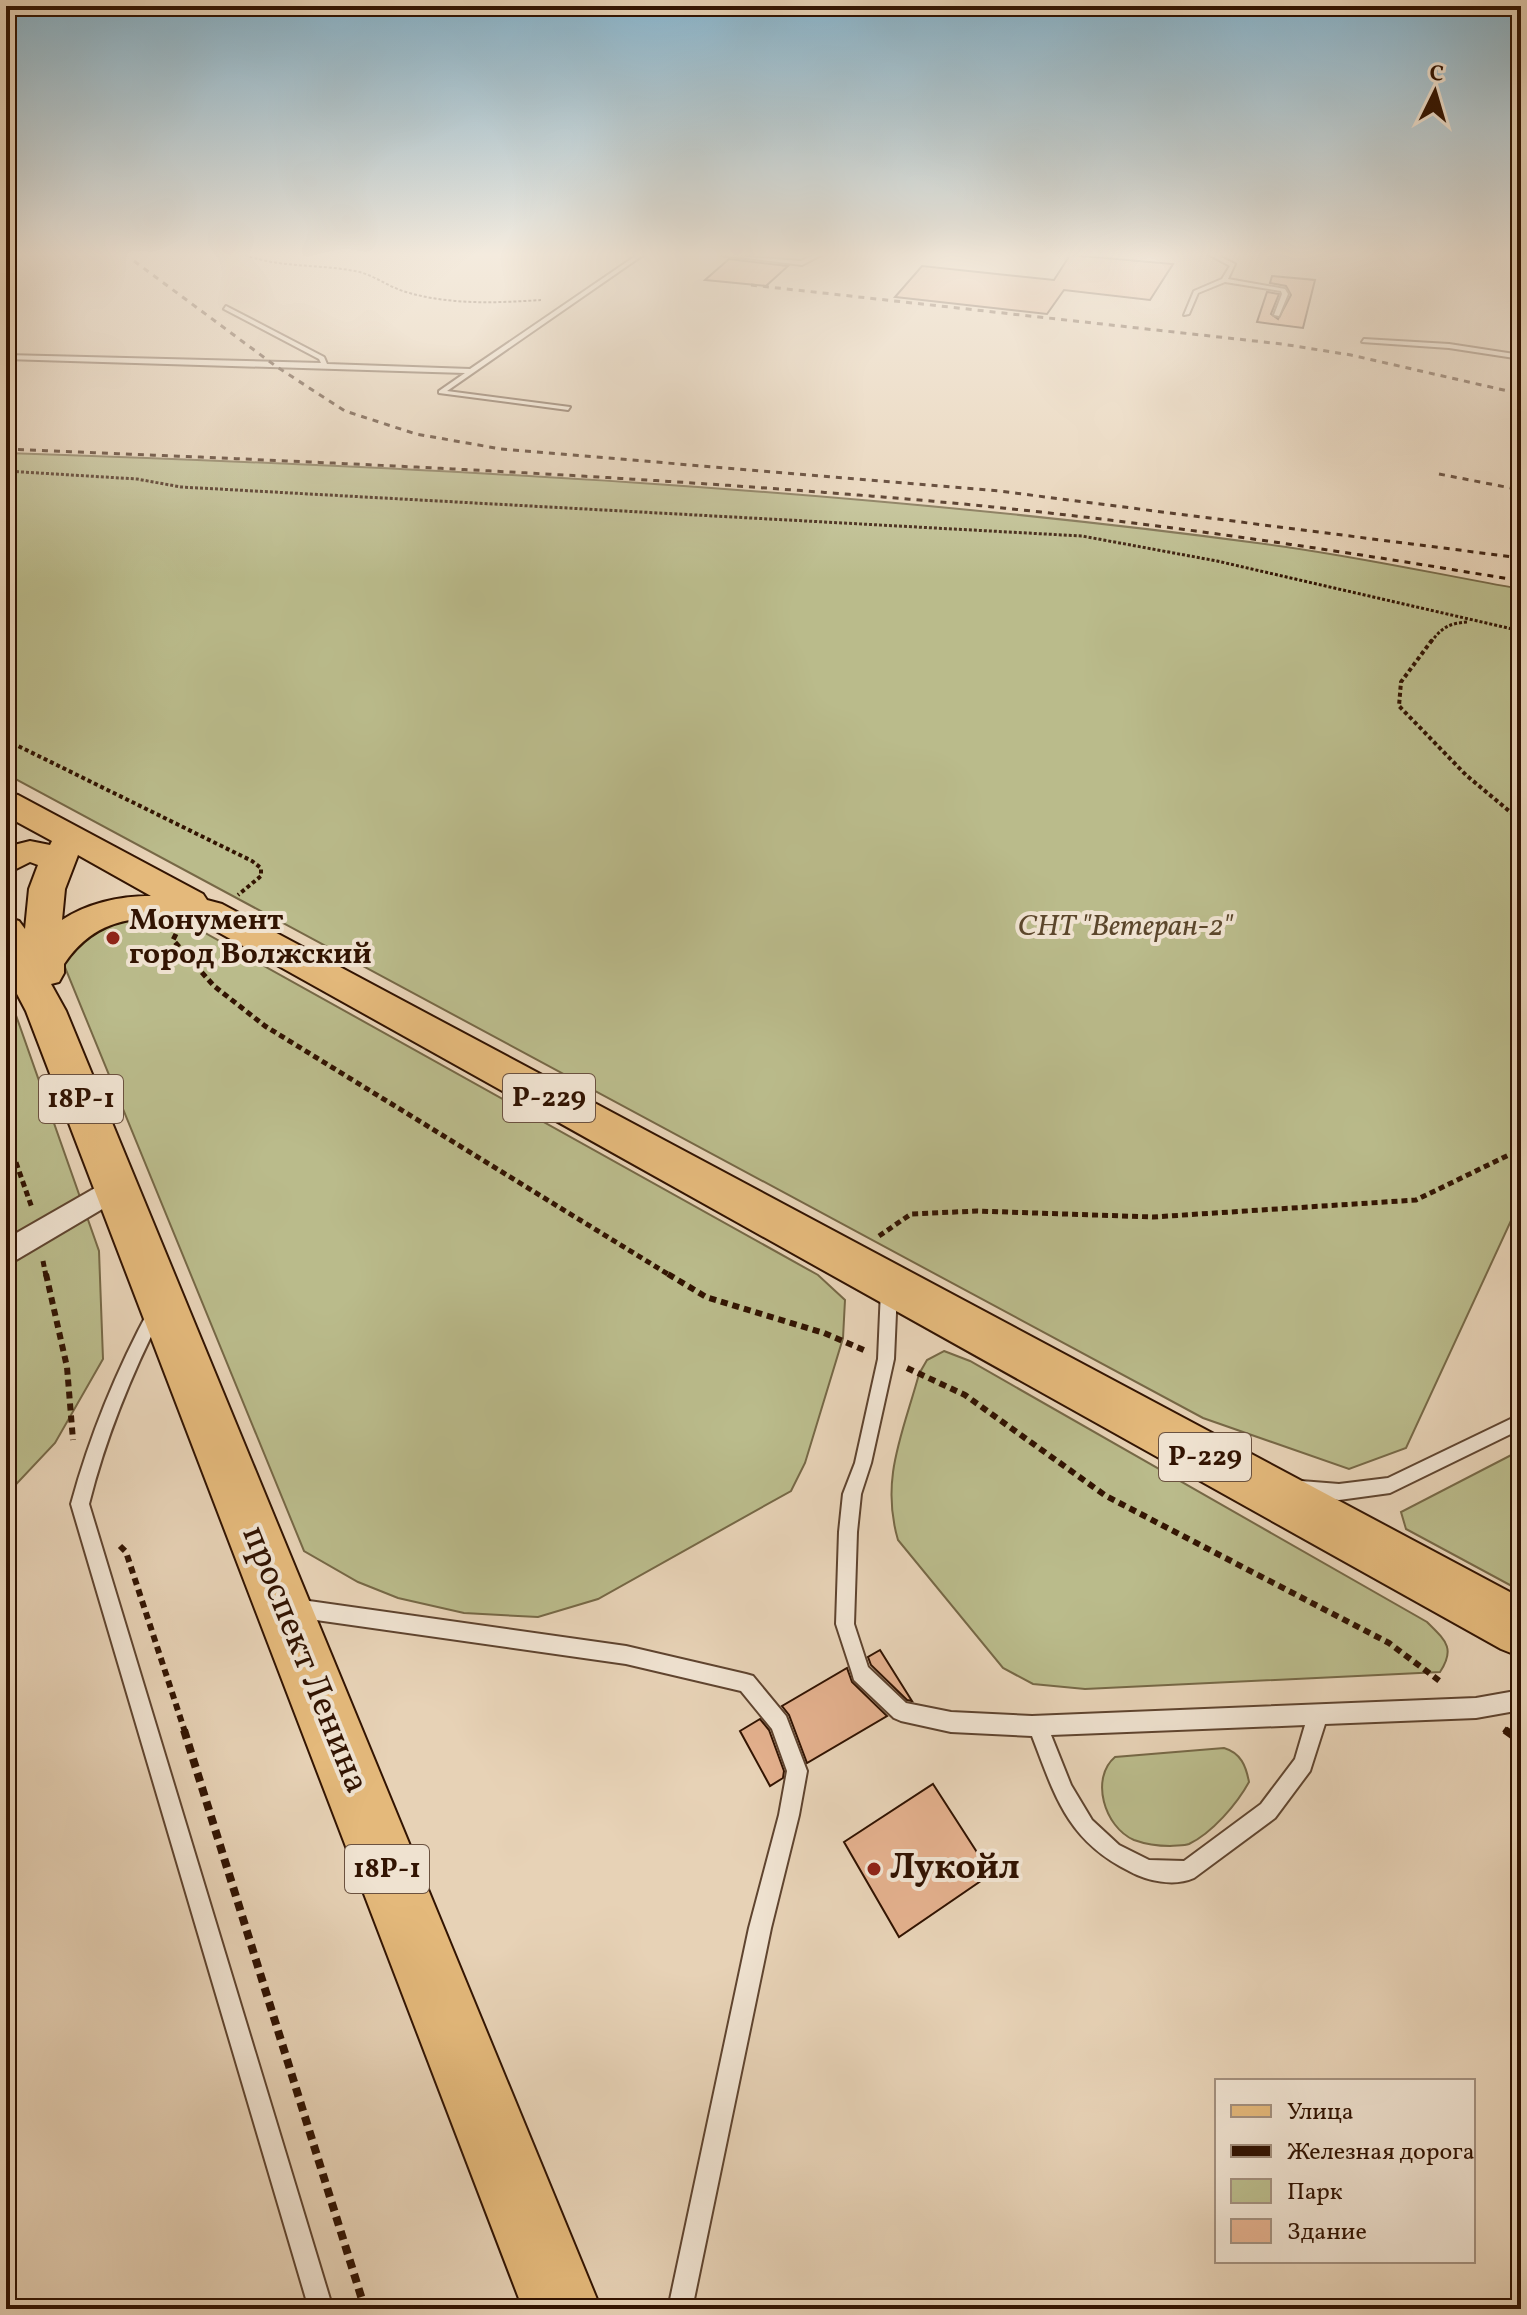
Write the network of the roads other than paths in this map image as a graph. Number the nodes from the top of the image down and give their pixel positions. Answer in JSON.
{"nodes":[{"id":1,"x":218,"y":363,"type":"edge"},
{"id":2,"x":484,"y":363,"type":"edge"},
{"id":3,"x":322,"y":366,"type":"joint"},
{"id":4,"x":473,"y":371,"type":"junction"},
{"id":5,"x":568,"y":408,"type":"dead end"},
{"id":6,"x":6,"y":802,"type":"edge"},
{"id":7,"x":63,"y":850,"type":"junction"},
{"id":8,"x":6,"y":863,"type":"edge"},
{"id":9,"x":209,"y":912,"type":"junction"},
{"id":10,"x":6,"y":929,"type":"edge"},
{"id":11,"x":45,"y":963,"type":"junction"},
{"id":12,"x":46,"y":1011,"type":"junction"},
{"id":13,"x":116,"y":1187,"type":"junction"},
{"id":14,"x":6,"y":1254,"type":"edge"},
{"id":15,"x":868,"y":1273,"type":"junction"},
{"id":16,"x":160,"y":1302,"type":"junction"},
{"id":17,"x":1521,"y":1421,"type":"edge"},
{"id":18,"x":1222,"y":1466,"type":"junction"},
{"id":19,"x":283,"y":1606,"type":"junction"},
{"id":20,"x":1521,"y":1629,"type":"edge"},
{"id":21,"x":1521,"y":1700,"type":"edge"},
{"id":22,"x":1318,"y":1715,"type":"junction"},
{"id":23,"x":1038,"y":1726,"type":"junction"},
{"id":24,"x":321,"y":2309,"type":"edge"},
{"id":25,"x":562,"y":2309,"type":"edge"},
{"id":26,"x":680,"y":2309,"type":"edge"}],
"edges":[{"from":1,"to":3,"type":"lane"},
{"from":2,"to":4,"type":"lane"},
{"from":3,"to":4,"type":"lane"},
{"from":4,"to":5,"type":"lane"},
{"from":6,"to":7,"type":"main road","number":"Р-229"},
{"from":7,"to":8,"type":"main road"},
{"from":7,"to":9,"type":"main road","number":"Р-229"},
{"from":7,"to":11,"type":"main road","name":"проспект Ленина","number":"18Р-1"},
{"from":9,"to":11,"type":"main road"},
{"from":9,"to":15,"type":"main road","number":"Р-229"},
{"from":10,"to":12,"type":"main road","name":"проспект Ленина","number":"18Р-1"},
{"from":11,"to":12,"type":"main road","name":"проспект Ленина","number":"18Р-1"},
{"from":12,"to":13,"type":"main road","name":"проспект Ленина","number":"18Р-1"},
{"from":13,"to":14,"type":"street"},
{"from":13,"to":16,"type":"main road","name":"проспект Ленина","number":"18Р-1"},
{"from":15,"to":18,"type":"main road","number":"Р-229"},
{"from":15,"to":23,"type":"lane"},
{"from":16,"to":19,"type":"main road","name":"проспект Ленина","number":"18Р-1"},
{"from":16,"to":24,"type":"lane"},
{"from":17,"to":18,"type":"lane"},
{"from":18,"to":20,"type":"main road","number":"Р-229"},
{"from":19,"to":25,"type":"main road","name":"проспект Ленина","number":"18Р-1"},
{"from":19,"to":26,"type":"lane"},
{"from":21,"to":22,"type":"lane"},
{"from":22,"to":23,"type":"lane"},
{"from":22,"to":23,"type":"lane"}]}
